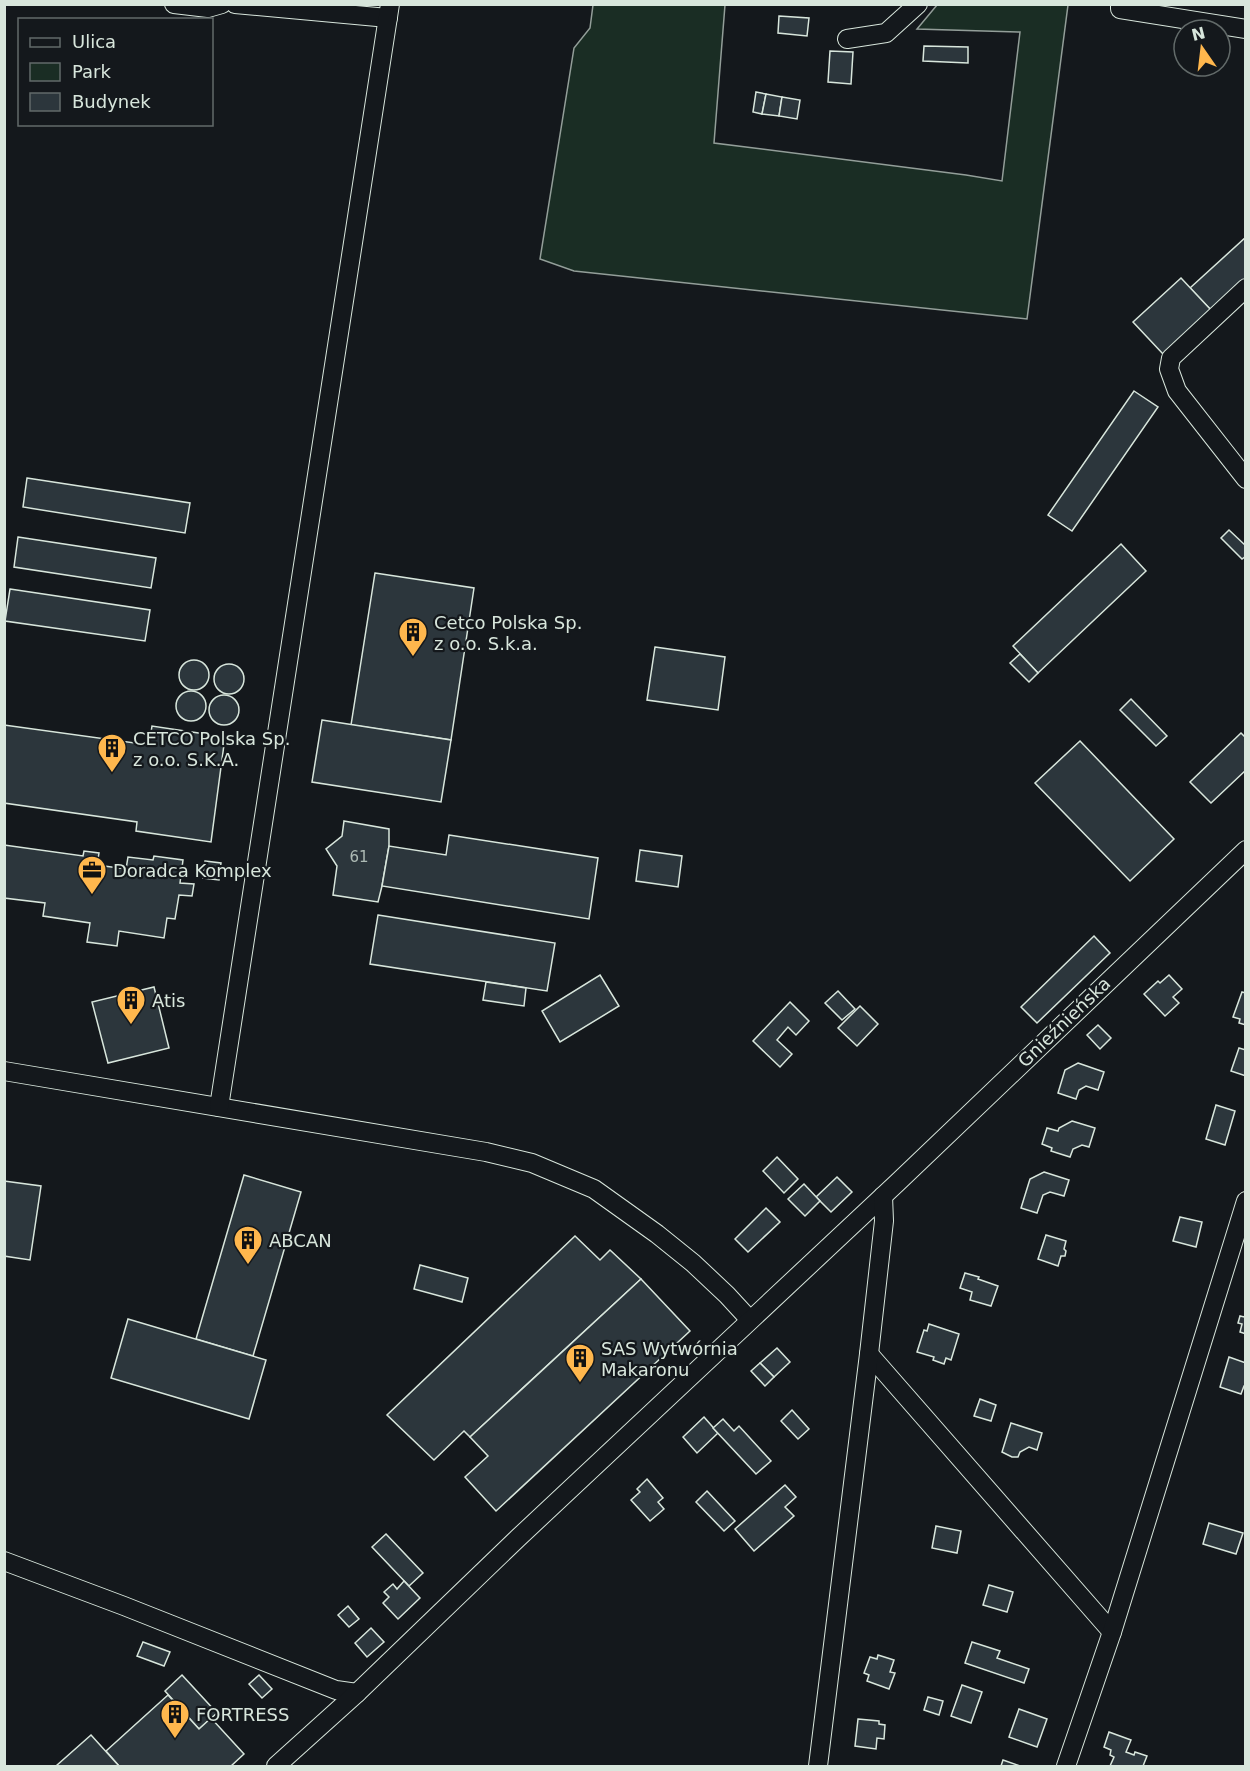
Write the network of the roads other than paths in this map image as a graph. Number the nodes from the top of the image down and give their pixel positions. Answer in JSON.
{"nodes":[{"id":1,"x":174,"y":4,"type":"edge"},
{"id":2,"x":222,"y":4,"type":"edge"},
{"id":3,"x":235,"y":4,"type":"edge"},
{"id":4,"x":918,"y":4,"type":"edge"},
{"id":5,"x":1120,"y":4,"type":"edge"},
{"id":6,"x":389,"y":11,"type":"edge"},
{"id":7,"x":1245,"y":30,"type":"edge"},
{"id":8,"x":847,"y":39,"type":"dead end"},
{"id":9,"x":1245,"y":288,"type":"edge"},
{"id":10,"x":1245,"y":479,"type":"edge"},
{"id":11,"x":1245,"y":850,"type":"edge"},
{"id":12,"x":4,"y":1071,"type":"edge"},
{"id":13,"x":219,"y":1107,"type":"junction"},
{"id":14,"x":883,"y":1196,"type":"junction"},
{"id":15,"x":1245,"y":1201,"type":"edge"},
{"id":16,"x":750,"y":1320,"type":"junction"},
{"id":17,"x":869,"y":1354,"type":"junction"},
{"id":18,"x":4,"y":1561,"type":"edge"},
{"id":19,"x":1112,"y":1632,"type":"junction"},
{"id":20,"x":357,"y":1693,"type":"junction"},
{"id":21,"x":276,"y":1767,"type":"edge"},
{"id":22,"x":818,"y":1767,"type":"edge"},
{"id":23,"x":1066,"y":1767,"type":"edge"}],
"edges":[{"from":1,"to":2,"type":"street"},
{"from":3,"to":6,"type":"street"},
{"from":4,"to":8,"type":"street"},
{"from":5,"to":7,"type":"street"},
{"from":6,"to":13,"type":"street"},
{"from":9,"to":10,"type":"street"},
{"from":11,"to":14,"type":"street","name":"Gnieźnieńska"},
{"from":12,"to":13,"type":"street"},
{"from":13,"to":16,"type":"street"},
{"from":14,"to":16,"type":"street","name":"Gnieźnieńska"},
{"from":14,"to":17,"type":"street"},
{"from":15,"to":19,"type":"street"},
{"from":16,"to":20,"type":"street","name":"Gnieźnieńska"},
{"from":17,"to":19,"type":"street"},
{"from":17,"to":22,"type":"street"},
{"from":18,"to":20,"type":"street"},
{"from":19,"to":23,"type":"street"},
{"from":20,"to":21,"type":"street","name":"Gnieźnieńska"}]}
